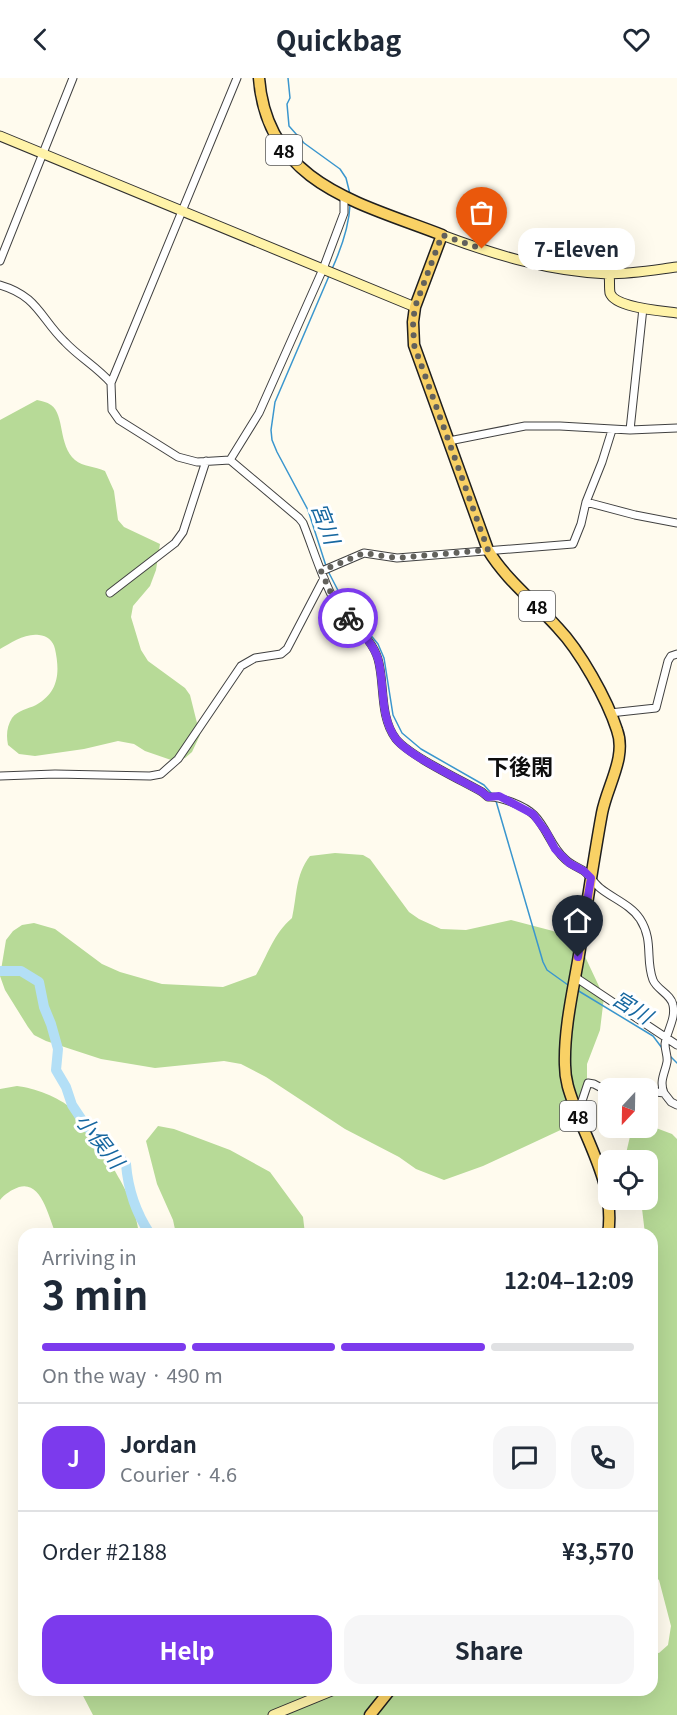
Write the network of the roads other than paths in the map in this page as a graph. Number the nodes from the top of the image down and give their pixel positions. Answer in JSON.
{"nodes":[{"id":1,"x":73,"y":78,"type":"edge"},
{"id":2,"x":237,"y":78,"type":"edge"},
{"id":3,"x":259,"y":78,"type":"edge"},
{"id":4,"x":0,"y":136,"type":"edge"},
{"id":5,"x":42,"y":154,"type":"junction"},
{"id":6,"x":345,"y":197,"type":"junction"},
{"id":7,"x":182,"y":212,"type":"junction"},
{"id":8,"x":442,"y":235,"type":"junction"},
{"id":9,"x":0,"y":261,"type":"edge"},
{"id":10,"x":677,"y":267,"type":"edge"},
{"id":11,"x":328,"y":272,"type":"junction"},
{"id":12,"x":609,"y":274,"type":"junction"},
{"id":13,"x":0,"y":285,"type":"edge"},
{"id":14,"x":415,"y":307,"type":"junction"},
{"id":15,"x":643,"y":308,"type":"junction"},
{"id":16,"x":677,"y":313,"type":"edge"},
{"id":17,"x":111,"y":383,"type":"junction"},
{"id":18,"x":677,"y":428,"type":"edge"},
{"id":19,"x":612,"y":430,"type":"junction"},
{"id":20,"x":630,"y":430,"type":"junction"},
{"id":21,"x":448,"y":441,"type":"junction"},
{"id":22,"x":230,"y":460,"type":"junction"},
{"id":23,"x":206,"y":461,"type":"junction"},
{"id":24,"x":586,"y":502,"type":"junction"},
{"id":25,"x":677,"y":523,"type":"edge"},
{"id":26,"x":488,"y":550,"type":"junction"},
{"id":27,"x":323,"y":574,"type":"junction"},
{"id":28,"x":110,"y":593,"type":"dead end"},
{"id":29,"x":677,"y":654,"type":"edge"},
{"id":30,"x":610,"y":713,"type":"junction"},
{"id":31,"x":0,"y":776,"type":"edge"},
{"id":32,"x":591,"y":878,"type":"junction"},
{"id":33,"x":575,"y":980,"type":"junction"},
{"id":34,"x":666,"y":1039,"type":"junction"},
{"id":35,"x":677,"y":1045,"type":"edge"},
{"id":36,"x":598,"y":1086,"type":"edge"},
{"id":37,"x":658,"y":1092,"type":"edge"},
{"id":38,"x":663,"y":1093,"type":"junction"},
{"id":39,"x":677,"y":1105,"type":"edge"},
{"id":40,"x":576,"y":1109,"type":"junction"},
{"id":41,"x":608,"y":1228,"type":"edge"},
{"id":42,"x":319,"y":1696,"type":"edge"},
{"id":43,"x":385,"y":1696,"type":"edge"},
{"id":44,"x":273,"y":1715,"type":"edge"},
{"id":45,"x":370,"y":1715,"type":"edge"}],
"edges":[{"from":1,"to":5,"type":"street"},
{"from":2,"to":7,"type":"street"},
{"from":3,"to":6,"type":"main road","number":"48"},
{"from":4,"to":5,"type":"street"},
{"from":5,"to":7,"type":"street"},
{"from":5,"to":9,"type":"street"},
{"from":6,"to":8,"type":"main road","number":"48"},
{"from":6,"to":11,"type":"street"},
{"from":7,"to":11,"type":"street"},
{"from":7,"to":17,"type":"street"},
{"from":8,"to":12,"type":"street"},
{"from":8,"to":14,"type":"main road","number":"48"},
{"from":10,"to":12,"type":"street"},
{"from":11,"to":14,"type":"street"},
{"from":11,"to":22,"type":"street"},
{"from":12,"to":15,"type":"street"},
{"from":13,"to":17,"type":"street"},
{"from":14,"to":21,"type":"main road","number":"48"},
{"from":15,"to":16,"type":"street"},
{"from":15,"to":20,"type":"street"},
{"from":17,"to":23,"type":"street"},
{"from":18,"to":20,"type":"street"},
{"from":19,"to":20,"type":"street"},
{"from":19,"to":21,"type":"street"},
{"from":19,"to":24,"type":"street"},
{"from":21,"to":26,"type":"main road","number":"48"},
{"from":22,"to":23,"type":"street"},
{"from":22,"to":27,"type":"street"},
{"from":23,"to":28,"type":"street"},
{"from":24,"to":25,"type":"street"},
{"from":24,"to":26,"type":"street"},
{"from":26,"to":27,"type":"street"},
{"from":26,"to":30,"type":"main road","number":"48"},
{"from":27,"to":31,"type":"street"},
{"from":27,"to":32,"type":"street"},
{"from":29,"to":30,"type":"street"},
{"from":30,"to":32,"type":"main road","number":"48"},
{"from":32,"to":33,"type":"main road","number":"48"},
{"from":32,"to":34,"type":"street"},
{"from":33,"to":34,"type":"street"},
{"from":33,"to":40,"type":"main road","number":"48"},
{"from":34,"to":35,"type":"street"},
{"from":34,"to":38,"type":"street"},
{"from":36,"to":40,"type":"street"},
{"from":37,"to":38,"type":"street"},
{"from":38,"to":39,"type":"street"},
{"from":40,"to":41,"type":"main road","number":"48"},
{"from":42,"to":44,"type":"street"},
{"from":43,"to":45,"type":"main road"}]}
